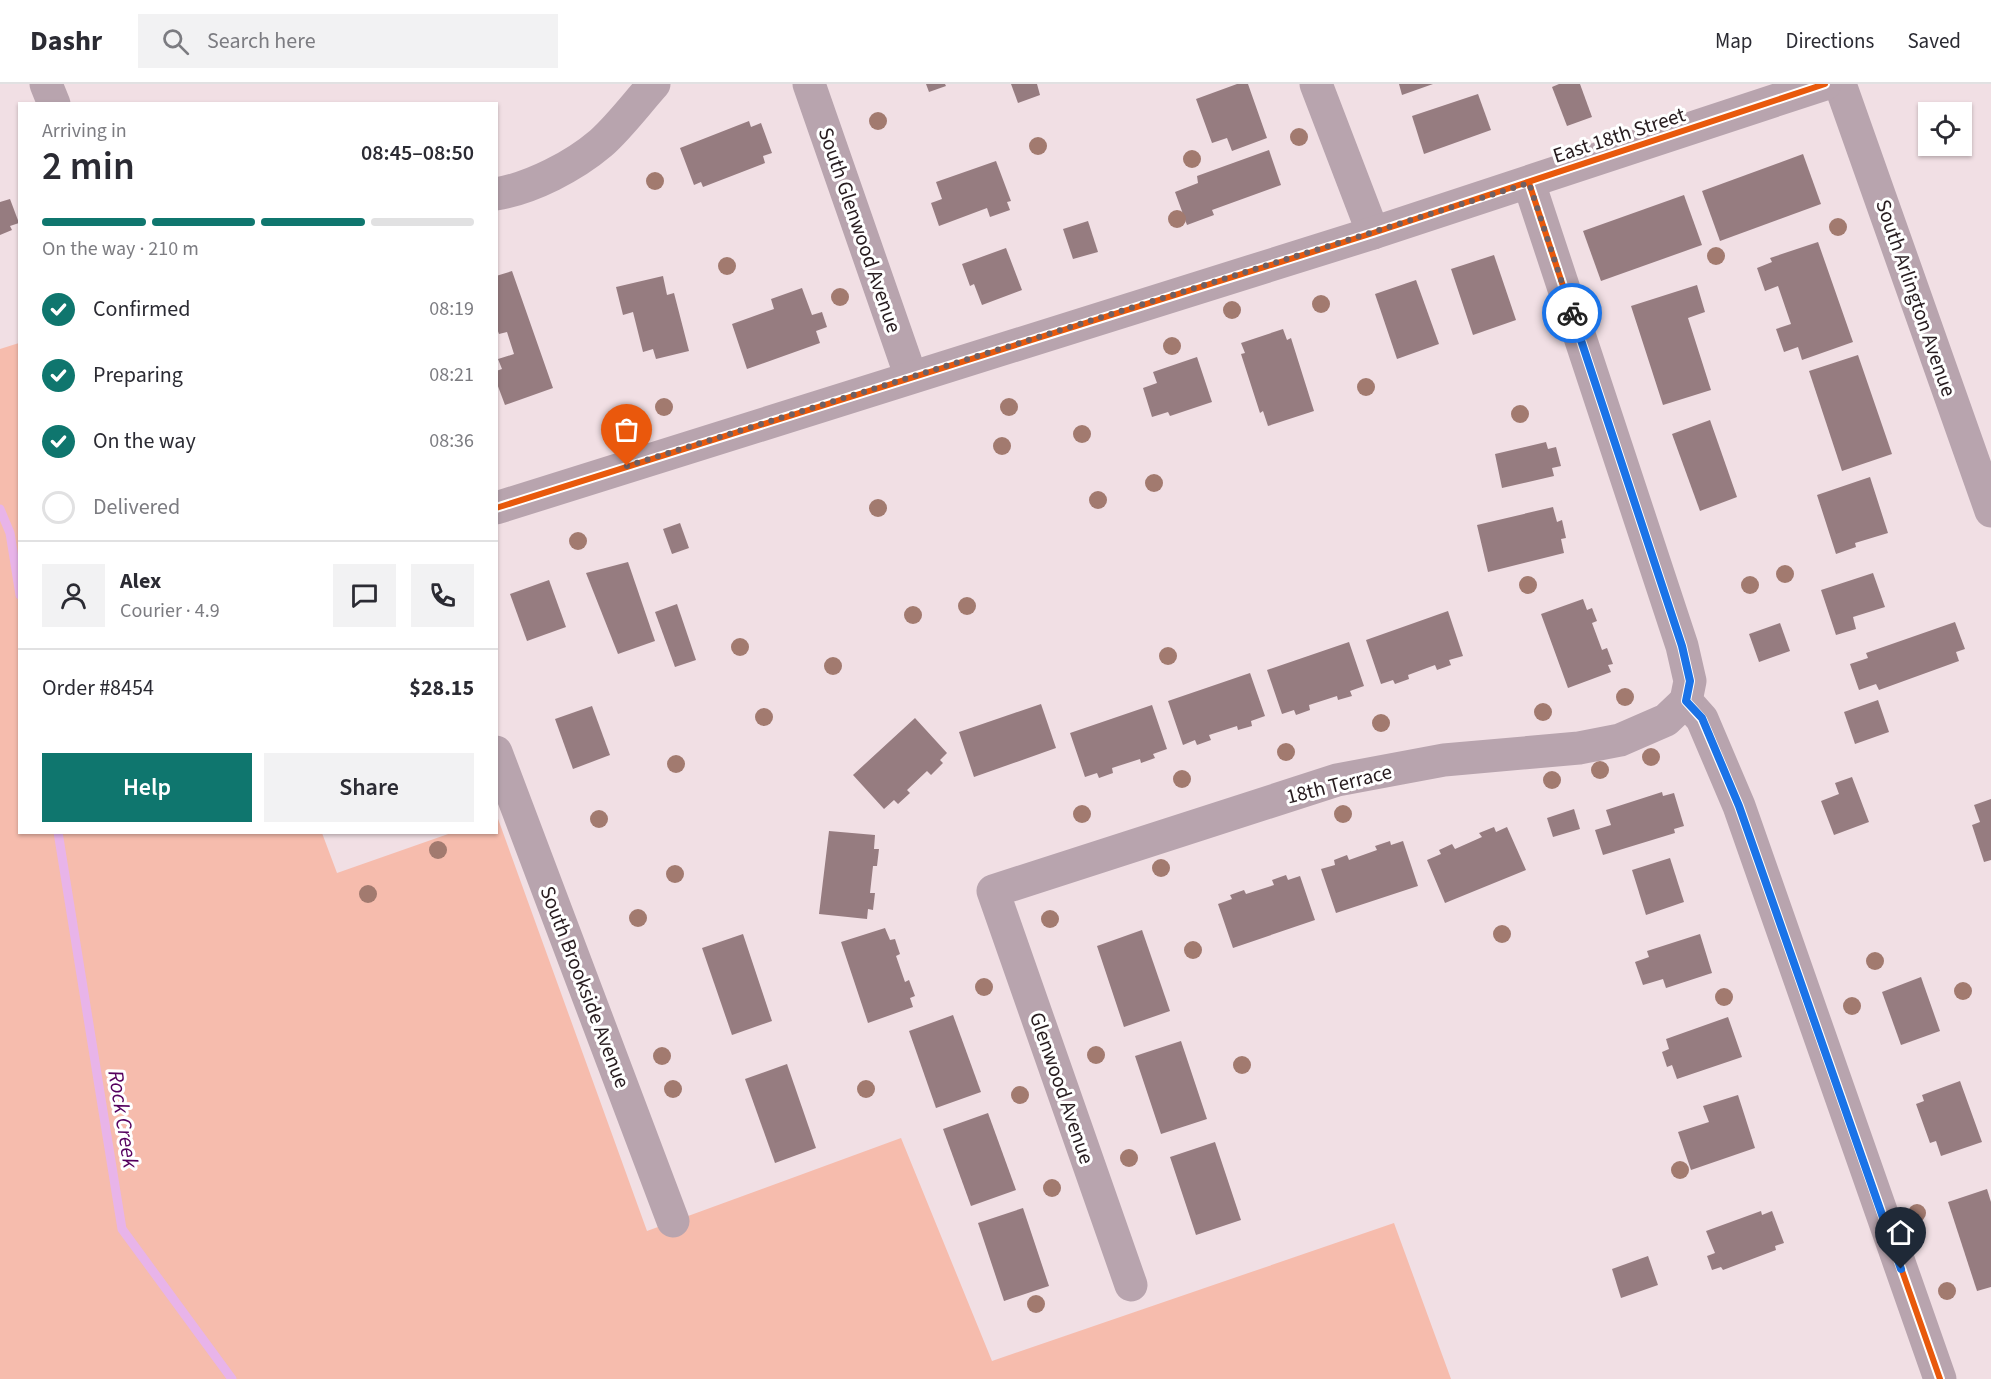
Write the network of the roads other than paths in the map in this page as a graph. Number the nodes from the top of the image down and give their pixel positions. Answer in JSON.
{"nodes":[{"id":1,"x":46,"y":84,"type":"edge"},
{"id":2,"x":654,"y":84,"type":"edge"},
{"id":3,"x":809,"y":84,"type":"edge"},
{"id":4,"x":1316,"y":84,"type":"edge"},
{"id":5,"x":1825,"y":84,"type":"edge"},
{"id":6,"x":1840,"y":84,"type":"edge"},
{"id":7,"x":53,"y":102,"type":"edge"},
{"id":8,"x":1529,"y":183,"type":"junction"},
{"id":9,"x":498,"y":194,"type":"edge"},
{"id":10,"x":1373,"y":233,"type":"junction"},
{"id":11,"x":911,"y":376,"type":"junction"},
{"id":12,"x":498,"y":507,"type":"edge"},
{"id":13,"x":1991,"y":512,"type":"edge"},
{"id":14,"x":1686,"y":701,"type":"junction"},
{"id":15,"x":498,"y":757,"type":"edge"},
{"id":16,"x":993,"y":891,"type":"joint"},
{"id":17,"x":673,"y":1221,"type":"dead end"},
{"id":18,"x":1131,"y":1285,"type":"dead end"},
{"id":19,"x":1940,"y":1379,"type":"edge"}],
"edges":[{"from":1,"to":7,"type":"street"},
{"from":2,"to":9,"type":"street"},
{"from":3,"to":11,"type":"street","name":"South Glenwood Avenue"},
{"from":4,"to":10,"type":"street"},
{"from":5,"to":8,"type":"street","name":"East 18th Street"},
{"from":6,"to":13,"type":"street","name":"South Arlington Avenue"},
{"from":8,"to":10,"type":"street","name":"East 18th Street"},
{"from":8,"to":14,"type":"street"},
{"from":10,"to":11,"type":"street","name":"East 18th Street"},
{"from":11,"to":12,"type":"street","name":"East 18th Street"},
{"from":14,"to":16,"type":"street","name":"18th Terrace"},
{"from":14,"to":19,"type":"street"},
{"from":15,"to":17,"type":"street","name":"South Brookside Avenue"},
{"from":16,"to":18,"type":"street","name":"Glenwood Avenue"}]}
